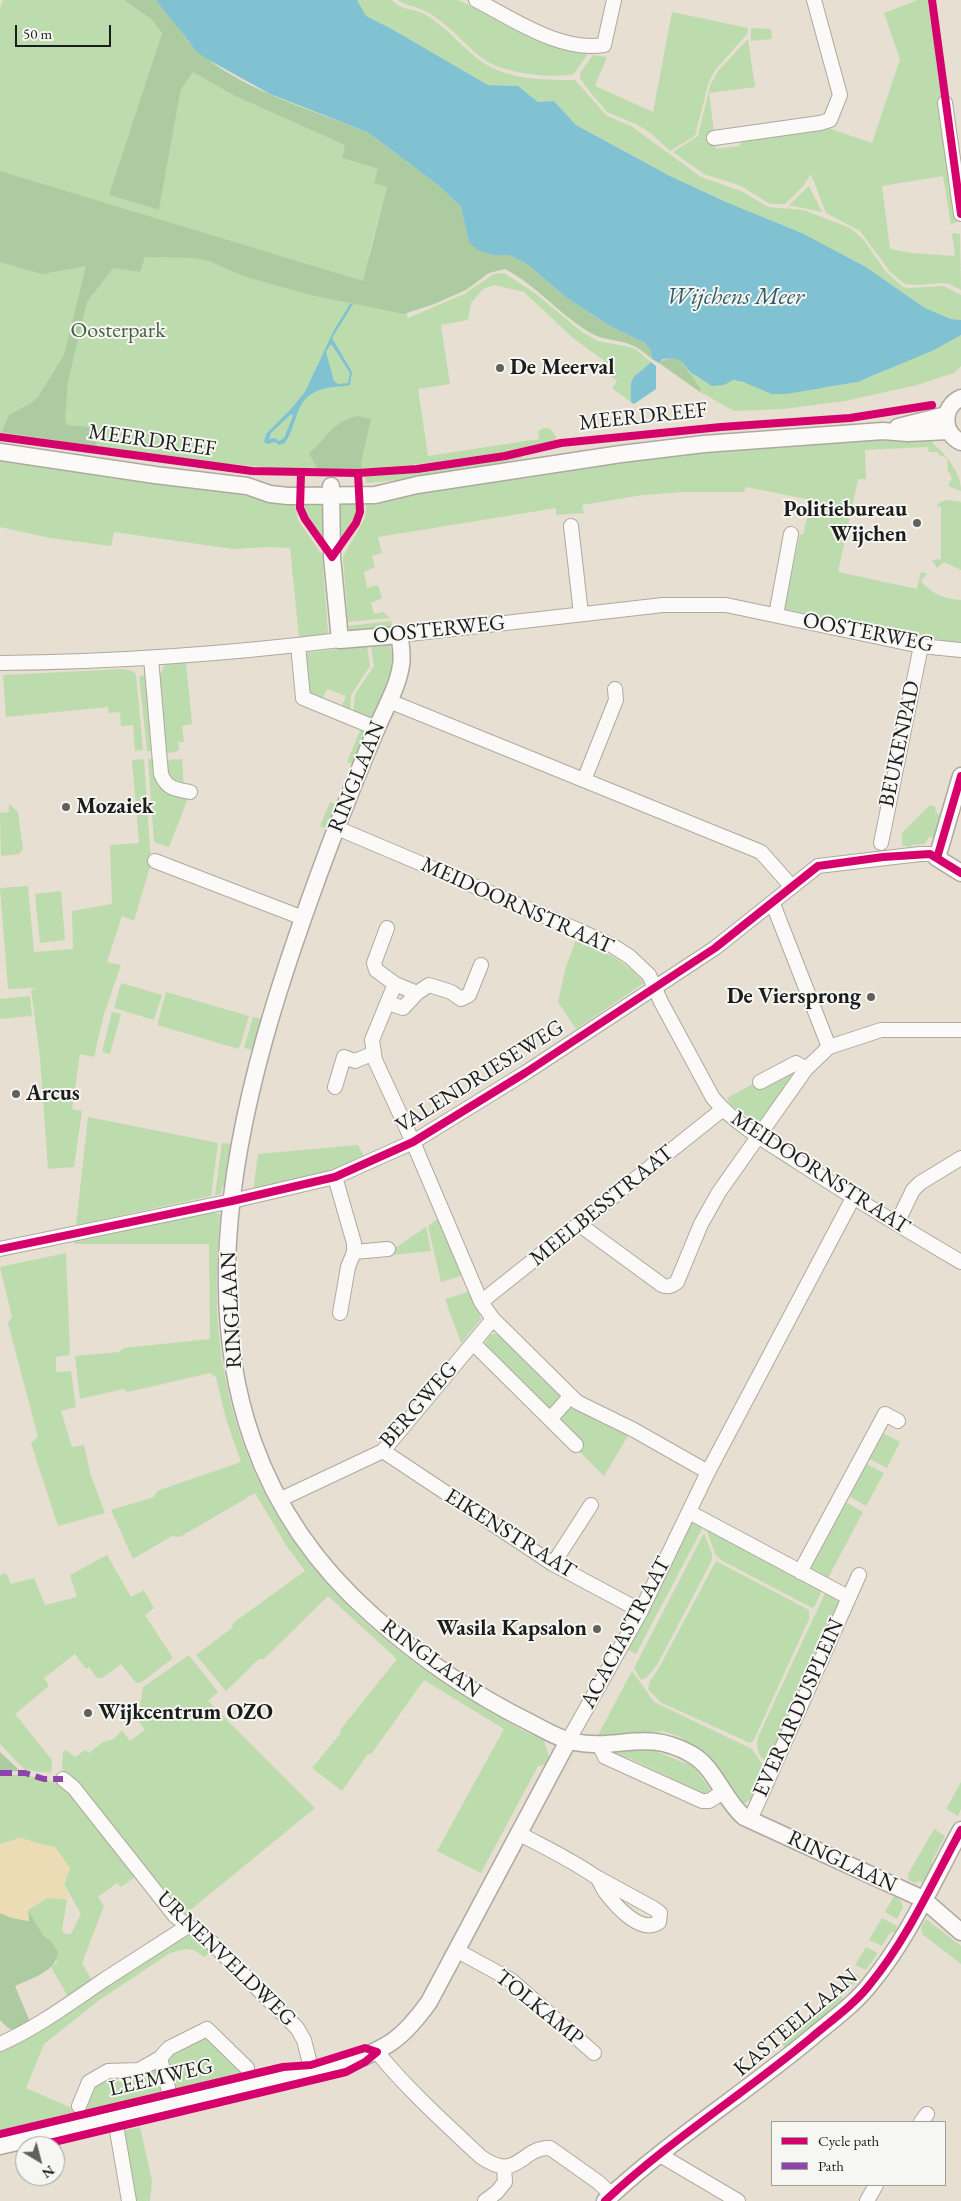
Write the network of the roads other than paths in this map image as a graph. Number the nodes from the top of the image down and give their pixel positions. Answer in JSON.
{"nodes":[{"id":1,"x":476,"y":0,"type":"edge"},
{"id":2,"x":614,"y":0,"type":"edge"},
{"id":3,"x":814,"y":0,"type":"edge"},
{"id":4,"x":946,"y":103,"type":"dead end"},
{"id":5,"x":714,"y":138,"type":"dead end"},
{"id":6,"x":961,"y":214,"type":"edge"},
{"id":7,"x":961,"y":398,"type":"edge"},
{"id":8,"x":948,"y":423,"type":"junction"},
{"id":9,"x":961,"y":442,"type":"edge"},
{"id":10,"x":0,"y":452,"type":"edge"},
{"id":11,"x":331,"y":491,"type":"junction"},
{"id":12,"x":571,"y":526,"type":"dead end"},
{"id":13,"x":791,"y":534,"type":"dead end"},
{"id":14,"x":581,"y":614,"type":"junction"},
{"id":15,"x":776,"y":615,"type":"junction"},
{"id":16,"x":400,"y":635,"type":"junction"},
{"id":17,"x":340,"y":640,"type":"junction"},
{"id":18,"x":298,"y":645,"type":"junction"},
{"id":19,"x":921,"y":646,"type":"junction"},
{"id":20,"x":961,"y":650,"type":"edge"},
{"id":21,"x":151,"y":658,"type":"junction"},
{"id":22,"x":0,"y":664,"type":"edge"},
{"id":23,"x":615,"y":689,"type":"dead end"},
{"id":24,"x":389,"y":701,"type":"junction"},
{"id":25,"x":376,"y":728,"type":"junction"},
{"id":26,"x":961,"y":776,"type":"edge"},
{"id":27,"x":584,"y":780,"type":"junction"},
{"id":28,"x":190,"y":792,"type":"dead end"},
{"id":29,"x":337,"y":828,"type":"junction"},
{"id":30,"x":881,"y":843,"type":"dead end"},
{"id":31,"x":937,"y":858,"type":"junction"},
{"id":32,"x":155,"y":861,"type":"dead end"},
{"id":33,"x":961,"y":873,"type":"edge"},
{"id":34,"x":792,"y":887,"type":"junction"},
{"id":35,"x":773,"y":904,"type":"junction"},
{"id":36,"x":303,"y":918,"type":"junction"},
{"id":37,"x":387,"y":928,"type":"dead end"},
{"id":38,"x":481,"y":965,"type":"dead end"},
{"id":39,"x":395,"y":984,"type":"junction"},
{"id":40,"x":655,"y":986,"type":"junction"},
{"id":41,"x":417,"y":993,"type":"junction"},
{"id":42,"x":388,"y":1003,"type":"junction"},
{"id":43,"x":961,"y":1030,"type":"edge"},
{"id":44,"x":829,"y":1047,"type":"junction"},
{"id":45,"x":374,"y":1053,"type":"junction"},
{"id":46,"x":806,"y":1069,"type":"junction"},
{"id":47,"x":760,"y":1082,"type":"dead end"},
{"id":48,"x":335,"y":1087,"type":"dead end"},
{"id":49,"x":723,"y":1110,"type":"junction"},
{"id":50,"x":758,"y":1136,"type":"junction"},
{"id":51,"x":413,"y":1142,"type":"junction"},
{"id":52,"x":961,"y":1158,"type":"edge"},
{"id":53,"x":335,"y":1177,"type":"junction"},
{"id":54,"x":853,"y":1198,"type":"junction"},
{"id":55,"x":232,"y":1201,"type":"junction"},
{"id":56,"x":897,"y":1223,"type":"junction"},
{"id":57,"x":580,"y":1225,"type":"junction"},
{"id":58,"x":0,"y":1249,"type":"edge"},
{"id":59,"x":388,"y":1249,"type":"dead end"},
{"id":60,"x":354,"y":1252,"type":"junction"},
{"id":61,"x":961,"y":1262,"type":"edge"},
{"id":62,"x":481,"y":1302,"type":"junction"},
{"id":63,"x":340,"y":1313,"type":"dead end"},
{"id":64,"x":493,"y":1319,"type":"junction"},
{"id":65,"x":473,"y":1343,"type":"junction"},
{"id":66,"x":570,"y":1397,"type":"junction"},
{"id":67,"x":550,"y":1419,"type":"junction"},
{"id":68,"x":898,"y":1421,"type":"dead end"},
{"id":69,"x":576,"y":1445,"type":"dead end"},
{"id":70,"x":383,"y":1451,"type":"junction"},
{"id":71,"x":708,"y":1472,"type":"junction"},
{"id":72,"x":279,"y":1500,"type":"junction"},
{"id":73,"x":591,"y":1505,"type":"dead end"},
{"id":74,"x":689,"y":1512,"type":"junction"},
{"id":75,"x":554,"y":1564,"type":"junction"},
{"id":76,"x":800,"y":1572,"type":"junction"},
{"id":77,"x":859,"y":1575,"type":"dead end"},
{"id":78,"x":848,"y":1597,"type":"junction"},
{"id":79,"x":641,"y":1611,"type":"junction"},
{"id":80,"x":568,"y":1741,"type":"junction"},
{"id":81,"x":599,"y":1744,"type":"junction"},
{"id":82,"x":63,"y":1780,"type":"dead end"},
{"id":83,"x":723,"y":1792,"type":"junction"},
{"id":84,"x":750,"y":1820,"type":"junction"},
{"id":85,"x":961,"y":1830,"type":"edge"},
{"id":86,"x":518,"y":1833,"type":"junction"},
{"id":87,"x":598,"y":1878,"type":"dead end"},
{"id":88,"x":923,"y":1900,"type":"junction"},
{"id":89,"x":188,"y":1926,"type":"junction"},
{"id":90,"x":961,"y":1932,"type":"edge"},
{"id":91,"x":456,"y":1950,"type":"junction"},
{"id":92,"x":0,"y":2044,"type":"edge"},
{"id":93,"x":377,"y":2052,"type":"junction"},
{"id":94,"x":594,"y":2053,"type":"dead end"},
{"id":95,"x":160,"y":2058,"type":"junction"},
{"id":96,"x":247,"y":2068,"type":"dead end"},
{"id":97,"x":312,"y":2072,"type":"junction"},
{"id":98,"x":79,"y":2106,"type":"dead end"},
{"id":99,"x":172,"y":2106,"type":"junction"},
{"id":100,"x":115,"y":2119,"type":"junction"},
{"id":101,"x":0,"y":2146,"type":"edge"},
{"id":102,"x":660,"y":2155,"type":"junction"},
{"id":103,"x":504,"y":2167,"type":"junction"},
{"id":104,"x":875,"y":2186,"type":"edge"},
{"id":105,"x":608,"y":2198,"type":"edge"},
{"id":106,"x":129,"y":2201,"type":"edge"},
{"id":107,"x":485,"y":2201,"type":"edge"},
{"id":108,"x":738,"y":2201,"type":"edge"},
{"id":109,"x":867,"y":2201,"type":"edge"}],
"edges":[{"from":1,"to":2,"type":"street"},
{"from":3,"to":5,"type":"street"},
{"from":4,"to":6,"type":"street"},
{"from":7,"to":8,"type":"street"},
{"from":8,"to":9,"type":"street"},
{"from":8,"to":11,"type":"street","name":"MEERDREEF"},
{"from":10,"to":11,"type":"street","name":"MEERDREEF"},
{"from":11,"to":17,"type":"street"},
{"from":12,"to":14,"type":"street"},
{"from":13,"to":15,"type":"street","name":"OOSTERWEG"},
{"from":14,"to":15,"type":"street","name":"OOSTERWEG"},
{"from":14,"to":16,"type":"street","name":"OOSTERWEG"},
{"from":15,"to":19,"type":"street","name":"OOSTERWEG"},
{"from":16,"to":17,"type":"street","name":"OOSTERWEG"},
{"from":16,"to":24,"type":"street","name":"RINGLAAN"},
{"from":17,"to":18,"type":"street","name":"OOSTERWEG"},
{"from":18,"to":21,"type":"street","name":"OOSTERWEG"},
{"from":18,"to":25,"type":"street"},
{"from":19,"to":20,"type":"street","name":"OOSTERWEG"},
{"from":19,"to":30,"type":"street","name":"BEUKENPAD"},
{"from":21,"to":22,"type":"street","name":"OOSTERWEG"},
{"from":21,"to":28,"type":"street"},
{"from":23,"to":27,"type":"street"},
{"from":24,"to":25,"type":"street","name":"RINGLAAN"},
{"from":24,"to":27,"type":"street"},
{"from":25,"to":29,"type":"street","name":"RINGLAAN"},
{"from":26,"to":31,"type":"street"},
{"from":27,"to":34,"type":"street"},
{"from":29,"to":36,"type":"street","name":"RINGLAAN"},
{"from":29,"to":40,"type":"street","name":"MEIDOORNSTRAAT"},
{"from":31,"to":33,"type":"street"},
{"from":31,"to":34,"type":"street","name":"VALENDRIESEWEG"},
{"from":32,"to":36,"type":"street"},
{"from":34,"to":35,"type":"street","name":"VALENDRIESEWEG"},
{"from":35,"to":40,"type":"street","name":"VALENDRIESEWEG"},
{"from":35,"to":44,"type":"street"},
{"from":36,"to":55,"type":"street","name":"RINGLAAN"},
{"from":37,"to":39,"type":"street"},
{"from":38,"to":41,"type":"street"},
{"from":39,"to":41,"type":"street"},
{"from":39,"to":42,"type":"street"},
{"from":40,"to":49,"type":"street","name":"MEIDOORNSTRAAT"},
{"from":40,"to":51,"type":"street","name":"VALENDRIESEWEG"},
{"from":41,"to":42,"type":"street"},
{"from":42,"to":45,"type":"street"},
{"from":43,"to":44,"type":"street"},
{"from":44,"to":46,"type":"street"},
{"from":45,"to":48,"type":"street"},
{"from":45,"to":51,"type":"street"},
{"from":46,"to":47,"type":"street"},
{"from":46,"to":50,"type":"street"},
{"from":49,"to":50,"type":"street","name":"MEIDOORNSTRAAT"},
{"from":49,"to":57,"type":"street","name":"MEELBESSTRAAT"},
{"from":50,"to":54,"type":"street","name":"MEIDOORNSTRAAT"},
{"from":50,"to":57,"type":"street"},
{"from":51,"to":53,"type":"street","name":"VALENDRIESEWEG"},
{"from":51,"to":62,"type":"street"},
{"from":52,"to":56,"type":"street"},
{"from":53,"to":55,"type":"street","name":"VALENDRIESEWEG"},
{"from":53,"to":60,"type":"street"},
{"from":54,"to":56,"type":"street","name":"MEIDOORNSTRAAT"},
{"from":54,"to":71,"type":"street","name":"ACACIASTRAAT"},
{"from":55,"to":58,"type":"street","name":"VALENDRIESEWEG"},
{"from":55,"to":72,"type":"street","name":"RINGLAAN"},
{"from":56,"to":61,"type":"street","name":"MEIDOORNSTRAAT"},
{"from":57,"to":62,"type":"street","name":"MEELBESSTRAAT"},
{"from":59,"to":60,"type":"street"},
{"from":60,"to":63,"type":"street"},
{"from":62,"to":64,"type":"street"},
{"from":64,"to":65,"type":"street","name":"BERGWEG"},
{"from":64,"to":66,"type":"street"},
{"from":65,"to":67,"type":"street"},
{"from":65,"to":70,"type":"street","name":"BERGWEG"},
{"from":66,"to":67,"type":"street"},
{"from":66,"to":71,"type":"street"},
{"from":67,"to":69,"type":"street"},
{"from":68,"to":76,"type":"street"},
{"from":70,"to":72,"type":"street","name":"BERGWEG"},
{"from":70,"to":75,"type":"street","name":"EIKENSTRAAT"},
{"from":71,"to":74,"type":"street","name":"ACACIASTRAAT"},
{"from":72,"to":80,"type":"street","name":"RINGLAAN"},
{"from":73,"to":75,"type":"street"},
{"from":74,"to":76,"type":"street","name":"EVERARDUSPLEIN"},
{"from":74,"to":79,"type":"street","name":"ACACIASTRAAT"},
{"from":75,"to":79,"type":"street","name":"EIKENSTRAAT"},
{"from":76,"to":78,"type":"street","name":"EVERARDUSPLEIN"},
{"from":77,"to":78,"type":"street","name":"EVERARDUSPLEIN"},
{"from":78,"to":84,"type":"street","name":"EVERARDUSPLEIN"},
{"from":79,"to":80,"type":"street","name":"ACACIASTRAAT"},
{"from":80,"to":81,"type":"street","name":"RINGLAAN"},
{"from":80,"to":86,"type":"street","name":"ACACIASTRAAT"},
{"from":81,"to":83,"type":"street","name":"RINGLAAN"},
{"from":81,"to":83,"type":"street"},
{"from":82,"to":89,"type":"street","name":"URNENVELDWEG"},
{"from":83,"to":84,"type":"street","name":"RINGLAAN"},
{"from":84,"to":88,"type":"street","name":"RINGLAAN"},
{"from":85,"to":88,"type":"street","name":"KASTEELLAAN"},
{"from":86,"to":87,"type":"street"},
{"from":86,"to":91,"type":"street","name":"ACACIASTRAAT"},
{"from":88,"to":90,"type":"street","name":"RINGLAAN"},
{"from":88,"to":102,"type":"street","name":"KASTEELLAAN"},
{"from":89,"to":92,"type":"street"},
{"from":89,"to":97,"type":"street","name":"URNENVELDWEG"},
{"from":91,"to":93,"type":"street","name":"ACACIASTRAAT"},
{"from":91,"to":94,"type":"street","name":"TOLKAMP"},
{"from":93,"to":97,"type":"street","name":"LEEMWEG"},
{"from":93,"to":103,"type":"street"},
{"from":95,"to":96,"type":"street","name":"LEEMWEG"},
{"from":95,"to":98,"type":"street","name":"LEEMWEG"},
{"from":95,"to":99,"type":"street","name":"LEEMWEG"},
{"from":97,"to":99,"type":"street","name":"LEEMWEG"},
{"from":99,"to":100,"type":"street","name":"LEEMWEG"},
{"from":100,"to":101,"type":"street","name":"LEEMWEG"},
{"from":100,"to":106,"type":"street"},
{"from":102,"to":105,"type":"street","name":"KASTEELLAAN"},
{"from":102,"to":108,"type":"street"},
{"from":103,"to":105,"type":"street"},
{"from":103,"to":107,"type":"street"},
{"from":104,"to":109,"type":"street"}]}
